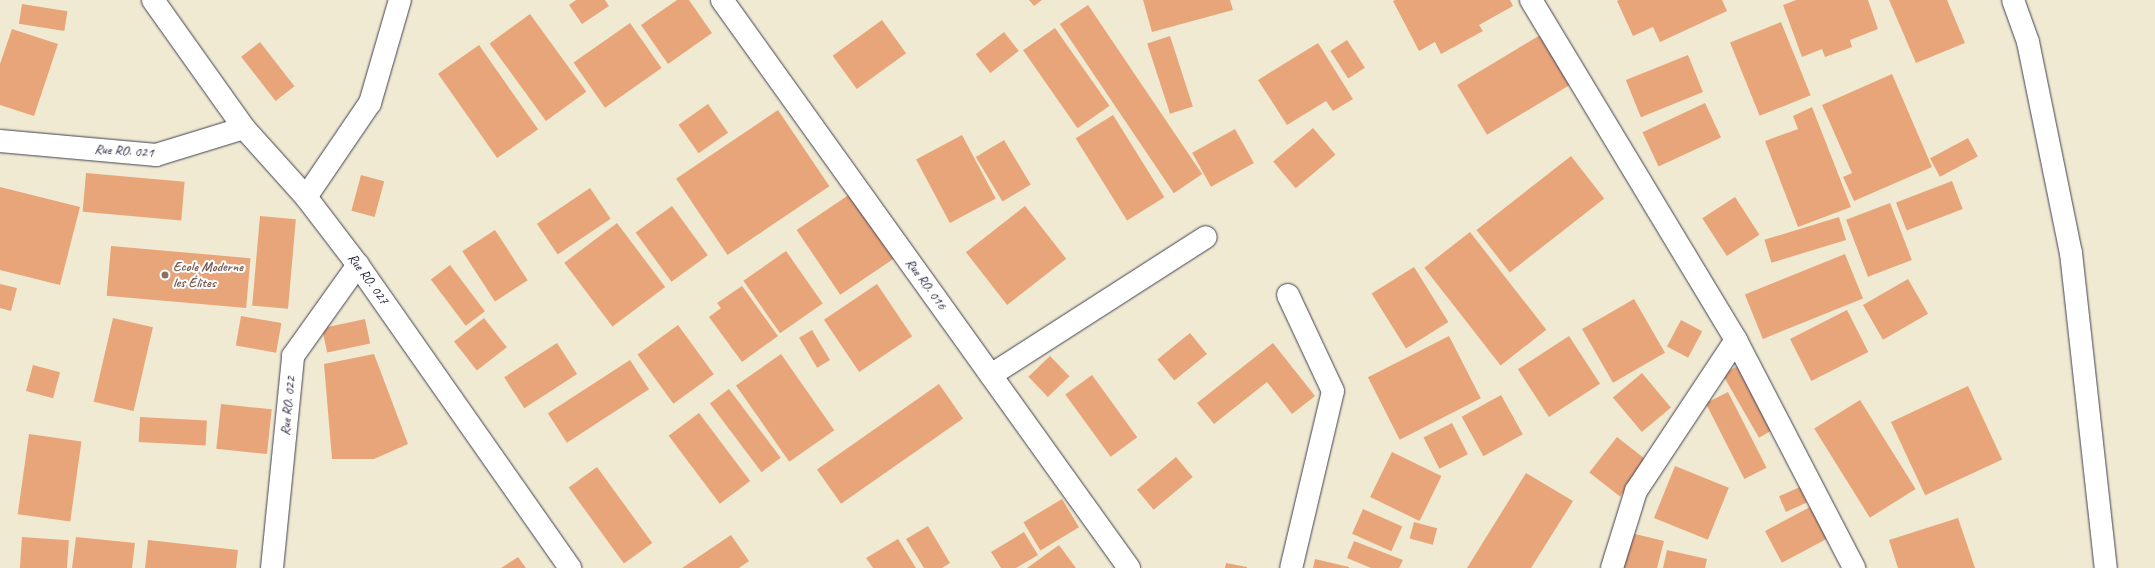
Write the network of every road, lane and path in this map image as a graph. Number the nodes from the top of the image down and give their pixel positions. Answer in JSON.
{"nodes":[{"id":1,"x":153,"y":0,"type":"edge"},
{"id":2,"x":400,"y":0,"type":"edge"},
{"id":3,"x":722,"y":0,"type":"edge"},
{"id":4,"x":1532,"y":0,"type":"edge"},
{"id":5,"x":2013,"y":0,"type":"edge"},
{"id":6,"x":244,"y":128,"type":"junction"},
{"id":7,"x":0,"y":141,"type":"edge"},
{"id":8,"x":306,"y":197,"type":"junction"},
{"id":9,"x":1206,"y":237,"type":"dead end"},
{"id":10,"x":358,"y":265,"type":"junction"},
{"id":11,"x":1288,"y":295,"type":"dead end"},
{"id":12,"x":1736,"y":340,"type":"junction"},
{"id":13,"x":991,"y":376,"type":"junction"},
{"id":14,"x":272,"y":568,"type":"edge"},
{"id":15,"x":570,"y":568,"type":"edge"},
{"id":16,"x":1129,"y":568,"type":"edge"},
{"id":17,"x":1291,"y":568,"type":"edge"},
{"id":18,"x":1612,"y":568,"type":"edge"},
{"id":19,"x":1854,"y":568,"type":"edge"},
{"id":20,"x":2106,"y":568,"type":"edge"}],
"edges":[{"from":1,"to":6,"type":"street","name":"Rue RO. 027"},
{"from":2,"to":8,"type":"street"},
{"from":3,"to":13,"type":"street","name":"Rue RO. 016"},
{"from":4,"to":12,"type":"street"},
{"from":5,"to":20,"type":"street"},
{"from":6,"to":7,"type":"street","name":"Rue RO. 021"},
{"from":6,"to":8,"type":"street","name":"Rue RO. 027"},
{"from":8,"to":10,"type":"street","name":"Rue RO. 027"},
{"from":9,"to":13,"type":"street"},
{"from":10,"to":14,"type":"street","name":"Rue RO. 022"},
{"from":10,"to":15,"type":"street","name":"Rue RO. 027"},
{"from":11,"to":17,"type":"street"},
{"from":12,"to":18,"type":"street"},
{"from":12,"to":19,"type":"street"},
{"from":13,"to":16,"type":"street","name":"Rue RO. 016"}]}
